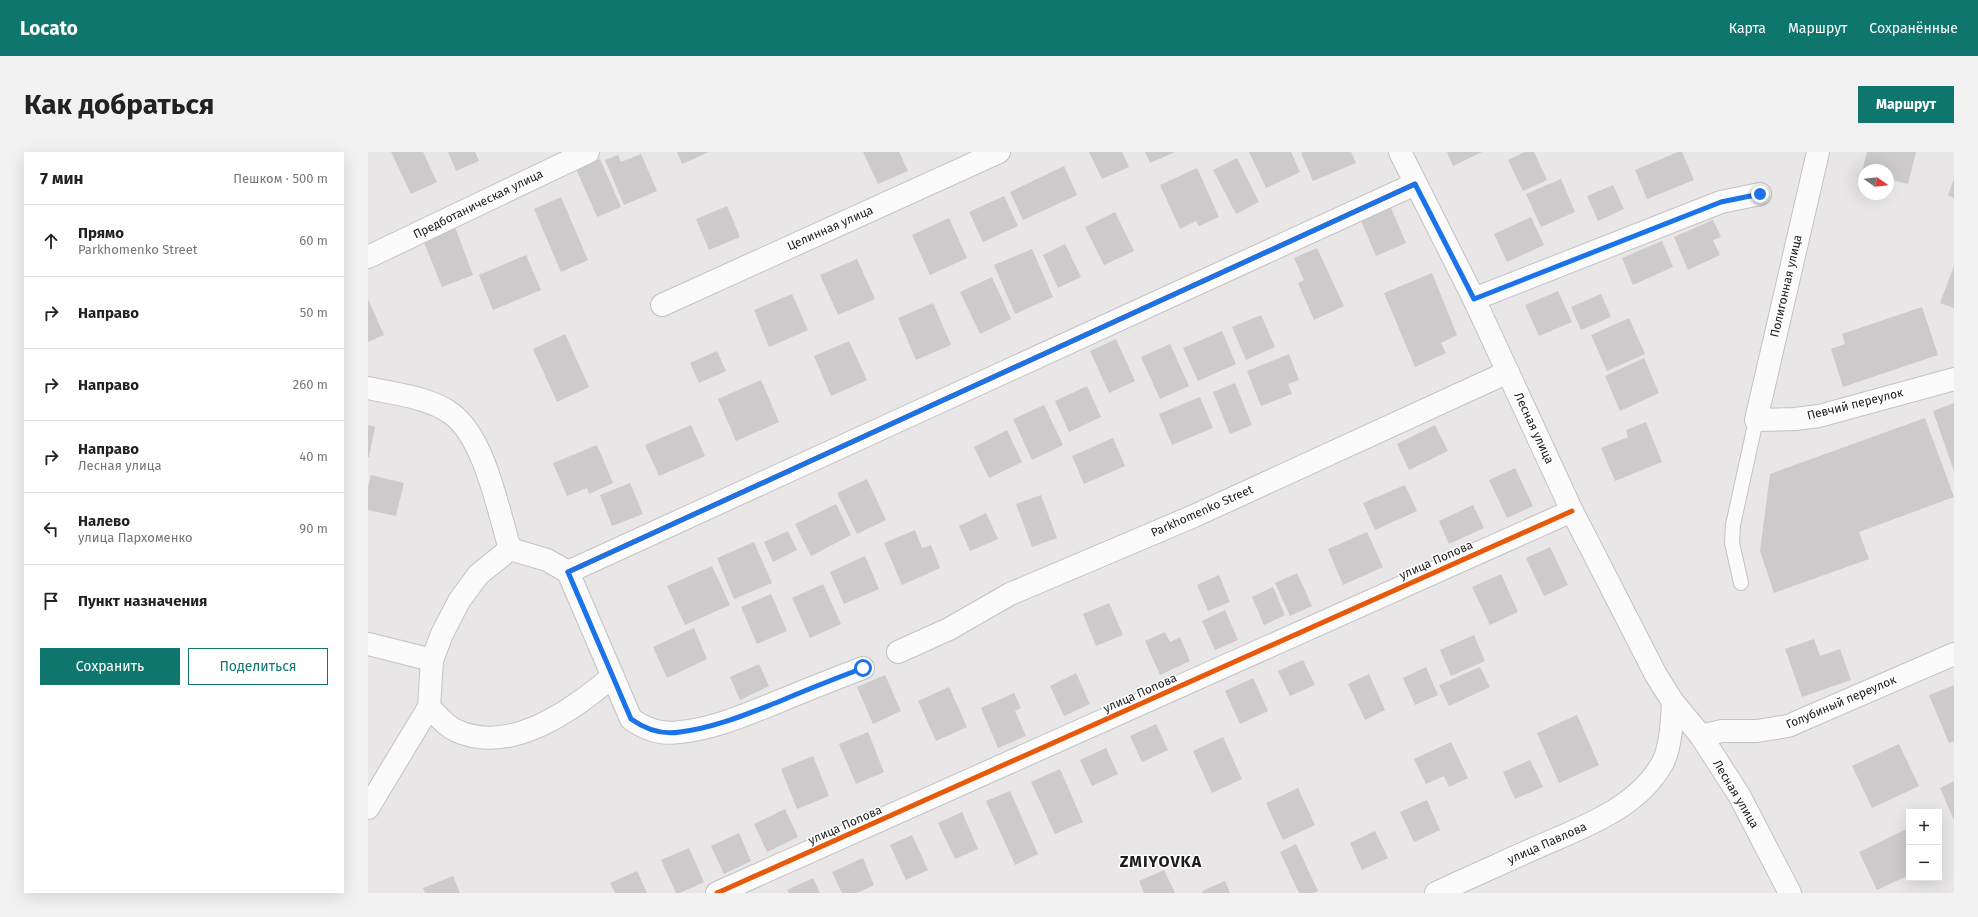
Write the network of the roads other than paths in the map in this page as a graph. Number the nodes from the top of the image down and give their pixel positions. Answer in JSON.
{"nodes":[{"id":1,"x":588,"y":152,"type":"edge"},
{"id":2,"x":999,"y":152,"type":"edge"},
{"id":3,"x":1400,"y":152,"type":"edge"},
{"id":4,"x":1818,"y":152,"type":"edge"},
{"id":5,"x":1415,"y":184,"type":"junction"},
{"id":6,"x":1760,"y":194,"type":"dead end"},
{"id":7,"x":368,"y":257,"type":"edge"},
{"id":8,"x":1474,"y":299,"type":"junction"},
{"id":9,"x":662,"y":305,"type":"dead end"},
{"id":10,"x":1508,"y":372,"type":"junction"},
{"id":11,"x":1954,"y":379,"type":"edge"},
{"id":12,"x":368,"y":388,"type":"edge"},
{"id":13,"x":1756,"y":420,"type":"junction"},
{"id":14,"x":1572,"y":511,"type":"junction"},
{"id":15,"x":510,"y":549,"type":"junction"},
{"id":16,"x":568,"y":572,"type":"junction"},
{"id":17,"x":1741,"y":583,"type":"dead end"},
{"id":18,"x":368,"y":644,"type":"edge"},
{"id":19,"x":898,"y":652,"type":"dead end"},
{"id":20,"x":1954,"y":654,"type":"edge"},
{"id":21,"x":432,"y":660,"type":"junction"},
{"id":22,"x":863,"y":668,"type":"dead end"},
{"id":23,"x":613,"y":676,"type":"junction"},
{"id":24,"x":1673,"y":702,"type":"junction"},
{"id":25,"x":429,"y":707,"type":"junction"},
{"id":26,"x":1701,"y":736,"type":"junction"},
{"id":27,"x":368,"y":808,"type":"edge"},
{"id":28,"x":717,"y":893,"type":"edge"},
{"id":29,"x":1436,"y":893,"type":"edge"},
{"id":30,"x":1790,"y":893,"type":"edge"}],
"edges":[{"from":1,"to":7,"type":"street","name":"Предботаническая улица"},
{"from":2,"to":9,"type":"street","name":"Целинная улица"},
{"from":3,"to":5,"type":"street","name":"Лесная улица"},
{"from":4,"to":13,"type":"street","name":"Полигонная улица"},
{"from":5,"to":8,"type":"street","name":"Лесная улица"},
{"from":5,"to":16,"type":"street"},
{"from":6,"to":8,"type":"street"},
{"from":8,"to":10,"type":"street","name":"Лесная улица"},
{"from":10,"to":14,"type":"street","name":"Лесная улица"},
{"from":10,"to":19,"type":"street","name":"Parkhomenko Street"},
{"from":11,"to":13,"type":"street","name":"Певчий переулок"},
{"from":12,"to":15,"type":"street"},
{"from":13,"to":17,"type":"lane"},
{"from":14,"to":24,"type":"street","name":"Лесная улица"},
{"from":14,"to":28,"type":"street","name":"улица Попова"},
{"from":15,"to":16,"type":"street"},
{"from":15,"to":21,"type":"street"},
{"from":16,"to":23,"type":"street"},
{"from":18,"to":21,"type":"street"},
{"from":20,"to":26,"type":"street","name":"Голубиный переулок"},
{"from":21,"to":25,"type":"street"},
{"from":22,"to":23,"type":"street"},
{"from":23,"to":25,"type":"street"},
{"from":24,"to":26,"type":"street","name":"Лесная улица"},
{"from":24,"to":29,"type":"street","name":"улица Павлова"},
{"from":25,"to":27,"type":"street"},
{"from":26,"to":30,"type":"street","name":"Лесная улица"}]}
